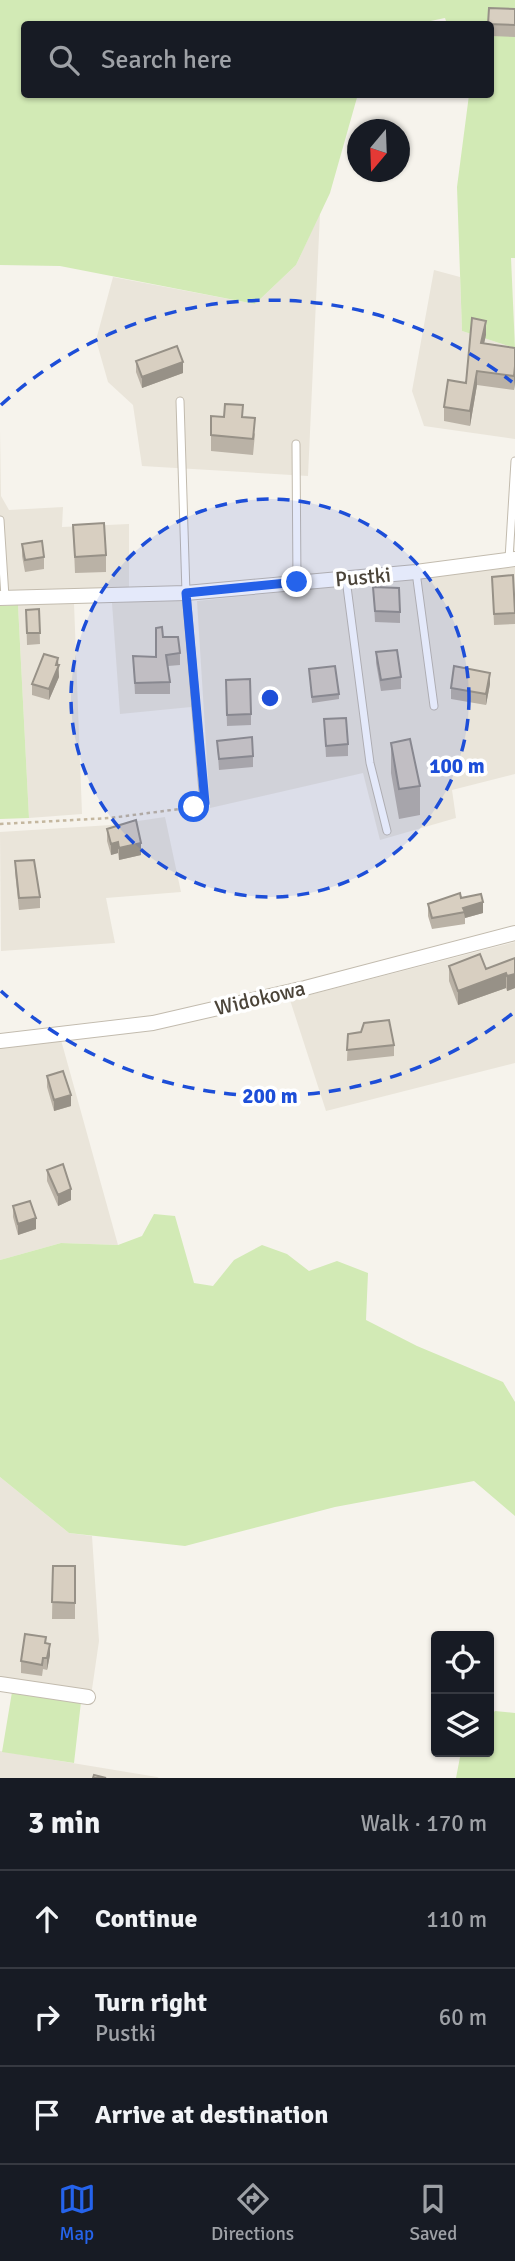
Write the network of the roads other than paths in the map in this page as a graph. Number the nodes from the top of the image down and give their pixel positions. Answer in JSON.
{"nodes":[{"id":1,"x":180,"y":401,"type":"dead end"},
{"id":2,"x":296,"y":444,"type":"dead end"},
{"id":3,"x":515,"y":461,"type":"edge"},
{"id":4,"x":0,"y":520,"type":"edge"},
{"id":5,"x":512,"y":559,"type":"edge"},
{"id":6,"x":416,"y":572,"type":"junction"},
{"id":7,"x":346,"y":579,"type":"junction"},
{"id":8,"x":297,"y":582,"type":"junction"},
{"id":9,"x":186,"y":593,"type":"junction"},
{"id":10,"x":3,"y":598,"type":"edge"},
{"id":11,"x":435,"y":706,"type":"dead end"},
{"id":12,"x":205,"y":803,"type":"road end"},
{"id":13,"x":387,"y":831,"type":"dead end"},
{"id":14,"x":515,"y":933,"type":"edge"},
{"id":15,"x":0,"y":1041,"type":"edge"},
{"id":16,"x":0,"y":1685,"type":"edge"},
{"id":17,"x":88,"y":1697,"type":"dead end"}],
"edges":[{"from":1,"to":9,"type":"lane"},
{"from":2,"to":8,"type":"lane"},
{"from":3,"to":5,"type":"lane"},
{"from":4,"to":10,"type":"lane"},
{"from":5,"to":6,"type":"street","name":"Pustki"},
{"from":6,"to":7,"type":"street","name":"Pustki"},
{"from":6,"to":11,"type":"lane"},
{"from":7,"to":8,"type":"street","name":"Pustki"},
{"from":7,"to":13,"type":"lane"},
{"from":8,"to":9,"type":"street","name":"Pustki"},
{"from":9,"to":10,"type":"street","name":"Pustki"},
{"from":9,"to":12,"type":"lane"},
{"from":14,"to":15,"type":"street","name":"Widokowa"},
{"from":16,"to":17,"type":"street"}]}
